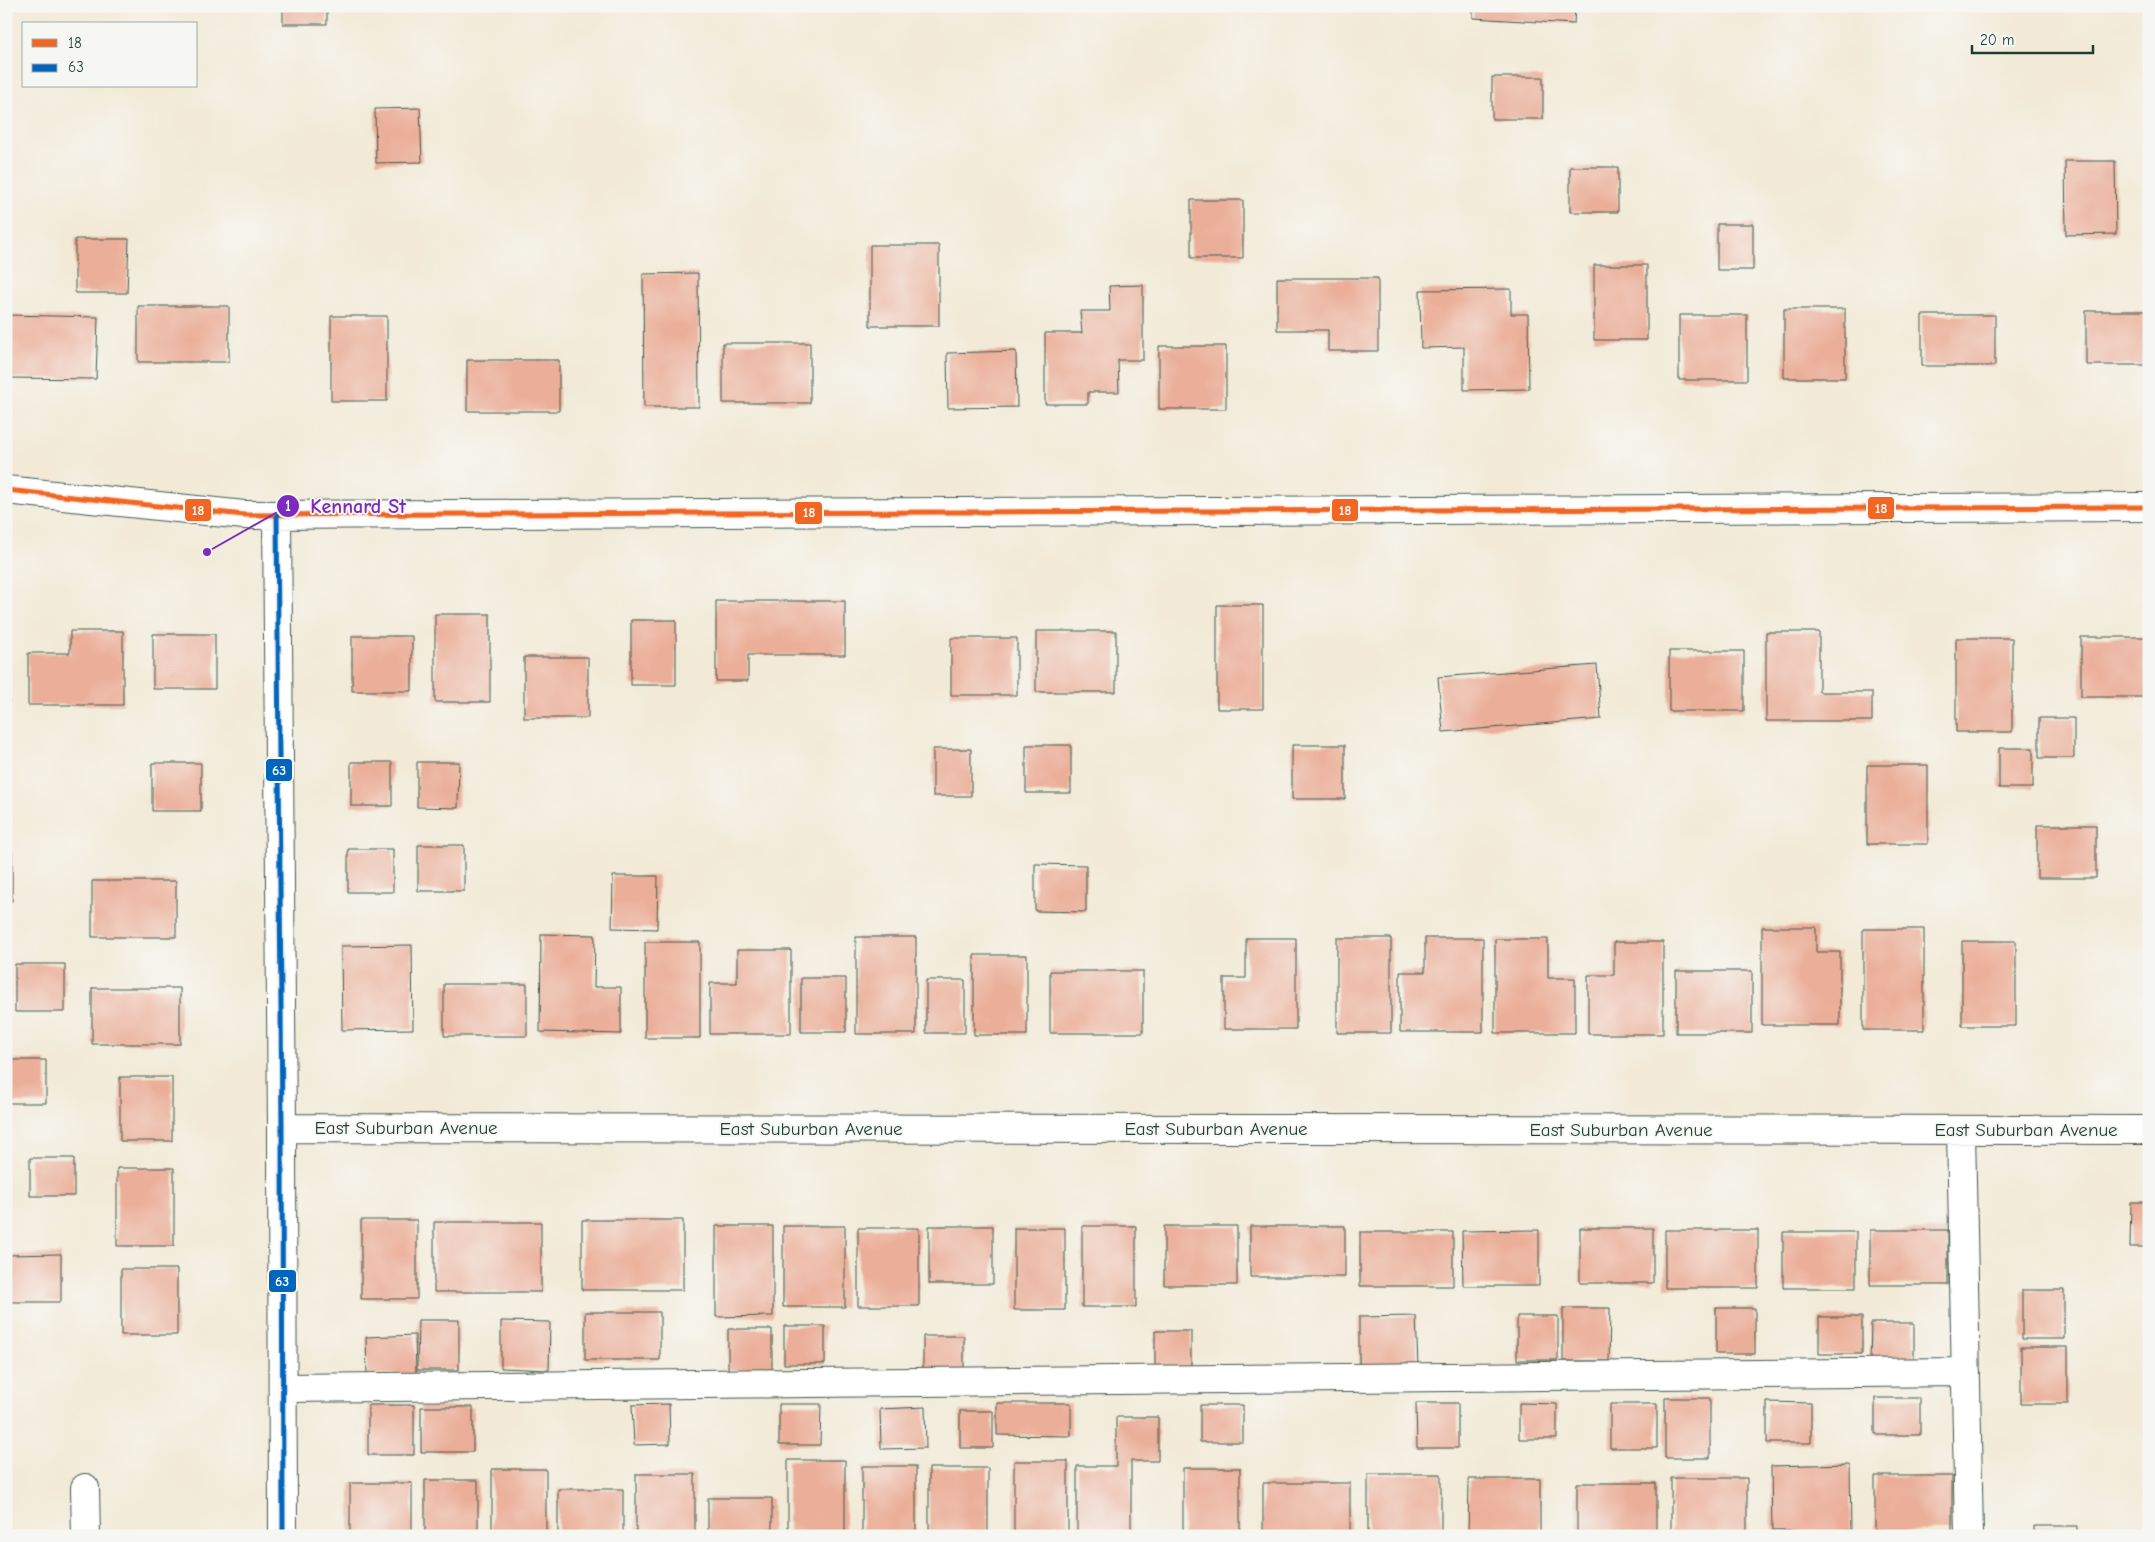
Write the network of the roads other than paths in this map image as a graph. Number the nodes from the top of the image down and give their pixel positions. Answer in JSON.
{"nodes":[{"id":1,"x":6,"y":490,"type":"edge"},
{"id":2,"x":2149,"y":507,"type":"edge"},
{"id":3,"x":277,"y":516,"type":"junction"},
{"id":4,"x":282,"y":1128,"type":"junction"},
{"id":5,"x":1961,"y":1130,"type":"junction"},
{"id":6,"x":2149,"y":1130,"type":"edge"},
{"id":7,"x":1966,"y":1372,"type":"junction"},
{"id":8,"x":283,"y":1388,"type":"junction"},
{"id":9,"x":85,"y":1488,"type":"dead end"},
{"id":10,"x":86,"y":1536,"type":"edge"},
{"id":11,"x":283,"y":1536,"type":"edge"},
{"id":12,"x":1969,"y":1536,"type":"edge"}],
"edges":[{"from":1,"to":3,"type":"street"},
{"from":2,"to":3,"type":"street"},
{"from":3,"to":4,"type":"street"},
{"from":4,"to":5,"type":"street","name":"East Suburban Avenue"},
{"from":4,"to":8,"type":"street"},
{"from":5,"to":6,"type":"street","name":"East Suburban Avenue"},
{"from":5,"to":7,"type":"street"},
{"from":7,"to":8,"type":"street"},
{"from":7,"to":12,"type":"street"},
{"from":8,"to":11,"type":"street"},
{"from":9,"to":10,"type":"street"}]}
